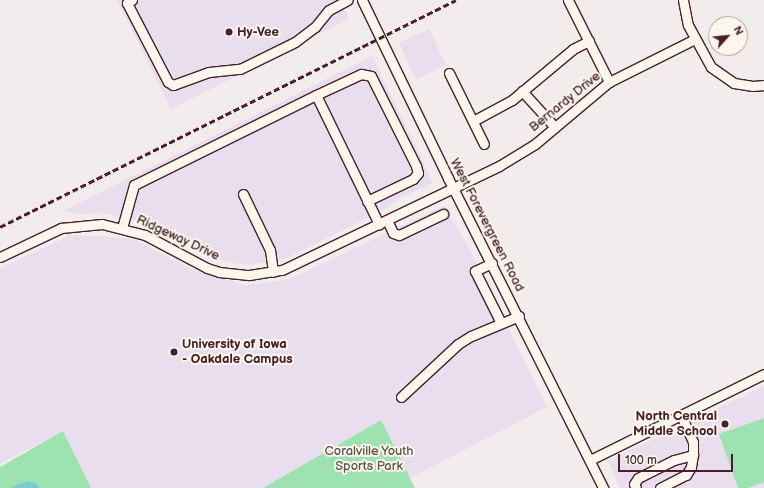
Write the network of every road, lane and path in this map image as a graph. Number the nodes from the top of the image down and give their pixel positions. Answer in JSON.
{"nodes":[{"id":1,"x":348,"y":0,"type":"edge"},
{"id":2,"x":362,"y":0,"type":"edge"},
{"id":3,"x":568,"y":0,"type":"edge"},
{"id":4,"x":683,"y":0,"type":"edge"},
{"id":5,"x":128,"y":1,"type":"edge"},
{"id":6,"x":695,"y":39,"type":"junction"},
{"id":7,"x":589,"y":41,"type":"junction"},
{"id":8,"x":449,"y":73,"type":"dead end"},
{"id":9,"x":609,"y":82,"type":"junction"},
{"id":10,"x":764,"y":85,"type":"edge"},
{"id":11,"x":522,"y":91,"type":"junction"},
{"id":12,"x":316,"y":95,"type":"junction"},
{"id":13,"x":472,"y":122,"type":"junction"},
{"id":14,"x":554,"y":126,"type":"junction"},
{"id":15,"x":484,"y":144,"type":"dead end"},
{"id":16,"x":452,"y":187,"type":"junction"},
{"id":17,"x":243,"y":194,"type":"dead end"},
{"id":18,"x":367,"y":201,"type":"junction"},
{"id":19,"x":443,"y":214,"type":"dead end"},
{"id":20,"x":383,"y":222,"type":"junction"},
{"id":21,"x":122,"y":228,"type":"junction"},
{"id":22,"x":0,"y":257,"type":"edge"},
{"id":23,"x":492,"y":263,"type":"junction"},
{"id":24,"x":273,"y":272,"type":"junction"},
{"id":25,"x":519,"y":316,"type":"junction"},
{"id":26,"x":501,"y":323,"type":"junction"},
{"id":27,"x":764,"y":374,"type":"edge"},
{"id":28,"x":401,"y":397,"type":"dead end"},
{"id":29,"x":681,"y":415,"type":"junction"},
{"id":30,"x":693,"y":455,"type":"junction"},
{"id":31,"x":590,"y":460,"type":"junction"},
{"id":32,"x":674,"y":460,"type":"junction"},
{"id":33,"x":688,"y":472,"type":"junction"},
{"id":34,"x":603,"y":488,"type":"edge"},
{"id":35,"x":636,"y":488,"type":"edge"},
{"id":36,"x":660,"y":488,"type":"edge"}],
"edges":[{"from":1,"to":5,"type":"street"},
{"from":2,"to":16,"type":"street","name":"West Forevergreen Road"},
{"from":3,"to":7,"type":"street"},
{"from":4,"to":6,"type":"street"},
{"from":6,"to":9,"type":"street","name":"Bernardy Drive"},
{"from":6,"to":10,"type":"street"},
{"from":7,"to":9,"type":"street"},
{"from":7,"to":11,"type":"street"},
{"from":8,"to":13,"type":"street"},
{"from":9,"to":14,"type":"street","name":"Bernardy Drive"},
{"from":11,"to":13,"type":"street"},
{"from":11,"to":14,"type":"street"},
{"from":12,"to":18,"type":"street"},
{"from":12,"to":18,"type":"street"},
{"from":12,"to":21,"type":"street"},
{"from":13,"to":15,"type":"street"},
{"from":14,"to":16,"type":"street","name":"Bernardy Drive"},
{"from":16,"to":20,"type":"street","name":"Ridgeway Drive"},
{"from":16,"to":23,"type":"street","name":"West Forevergreen Road"},
{"from":17,"to":24,"type":"street"},
{"from":18,"to":20,"type":"street"},
{"from":19,"to":20,"type":"street"},
{"from":20,"to":24,"type":"street","name":"Ridgeway Drive"},
{"from":21,"to":22,"type":"street","name":"Ridgeway Drive"},
{"from":21,"to":24,"type":"street","name":"Ridgeway Drive"},
{"from":23,"to":25,"type":"street","name":"West Forevergreen Road"},
{"from":23,"to":26,"type":"street"},
{"from":25,"to":26,"type":"street"},
{"from":25,"to":31,"type":"street","name":"West Forevergreen Road"},
{"from":26,"to":28,"type":"street"},
{"from":27,"to":29,"type":"street"},
{"from":29,"to":30,"type":"street"},
{"from":29,"to":31,"type":"street"},
{"from":30,"to":32,"type":"street"},
{"from":30,"to":33,"type":"street"},
{"from":31,"to":34,"type":"street","name":"West Forevergreen Road"},
{"from":32,"to":33,"type":"street"},
{"from":32,"to":35,"type":"street"},
{"from":33,"to":36,"type":"street"}]}
